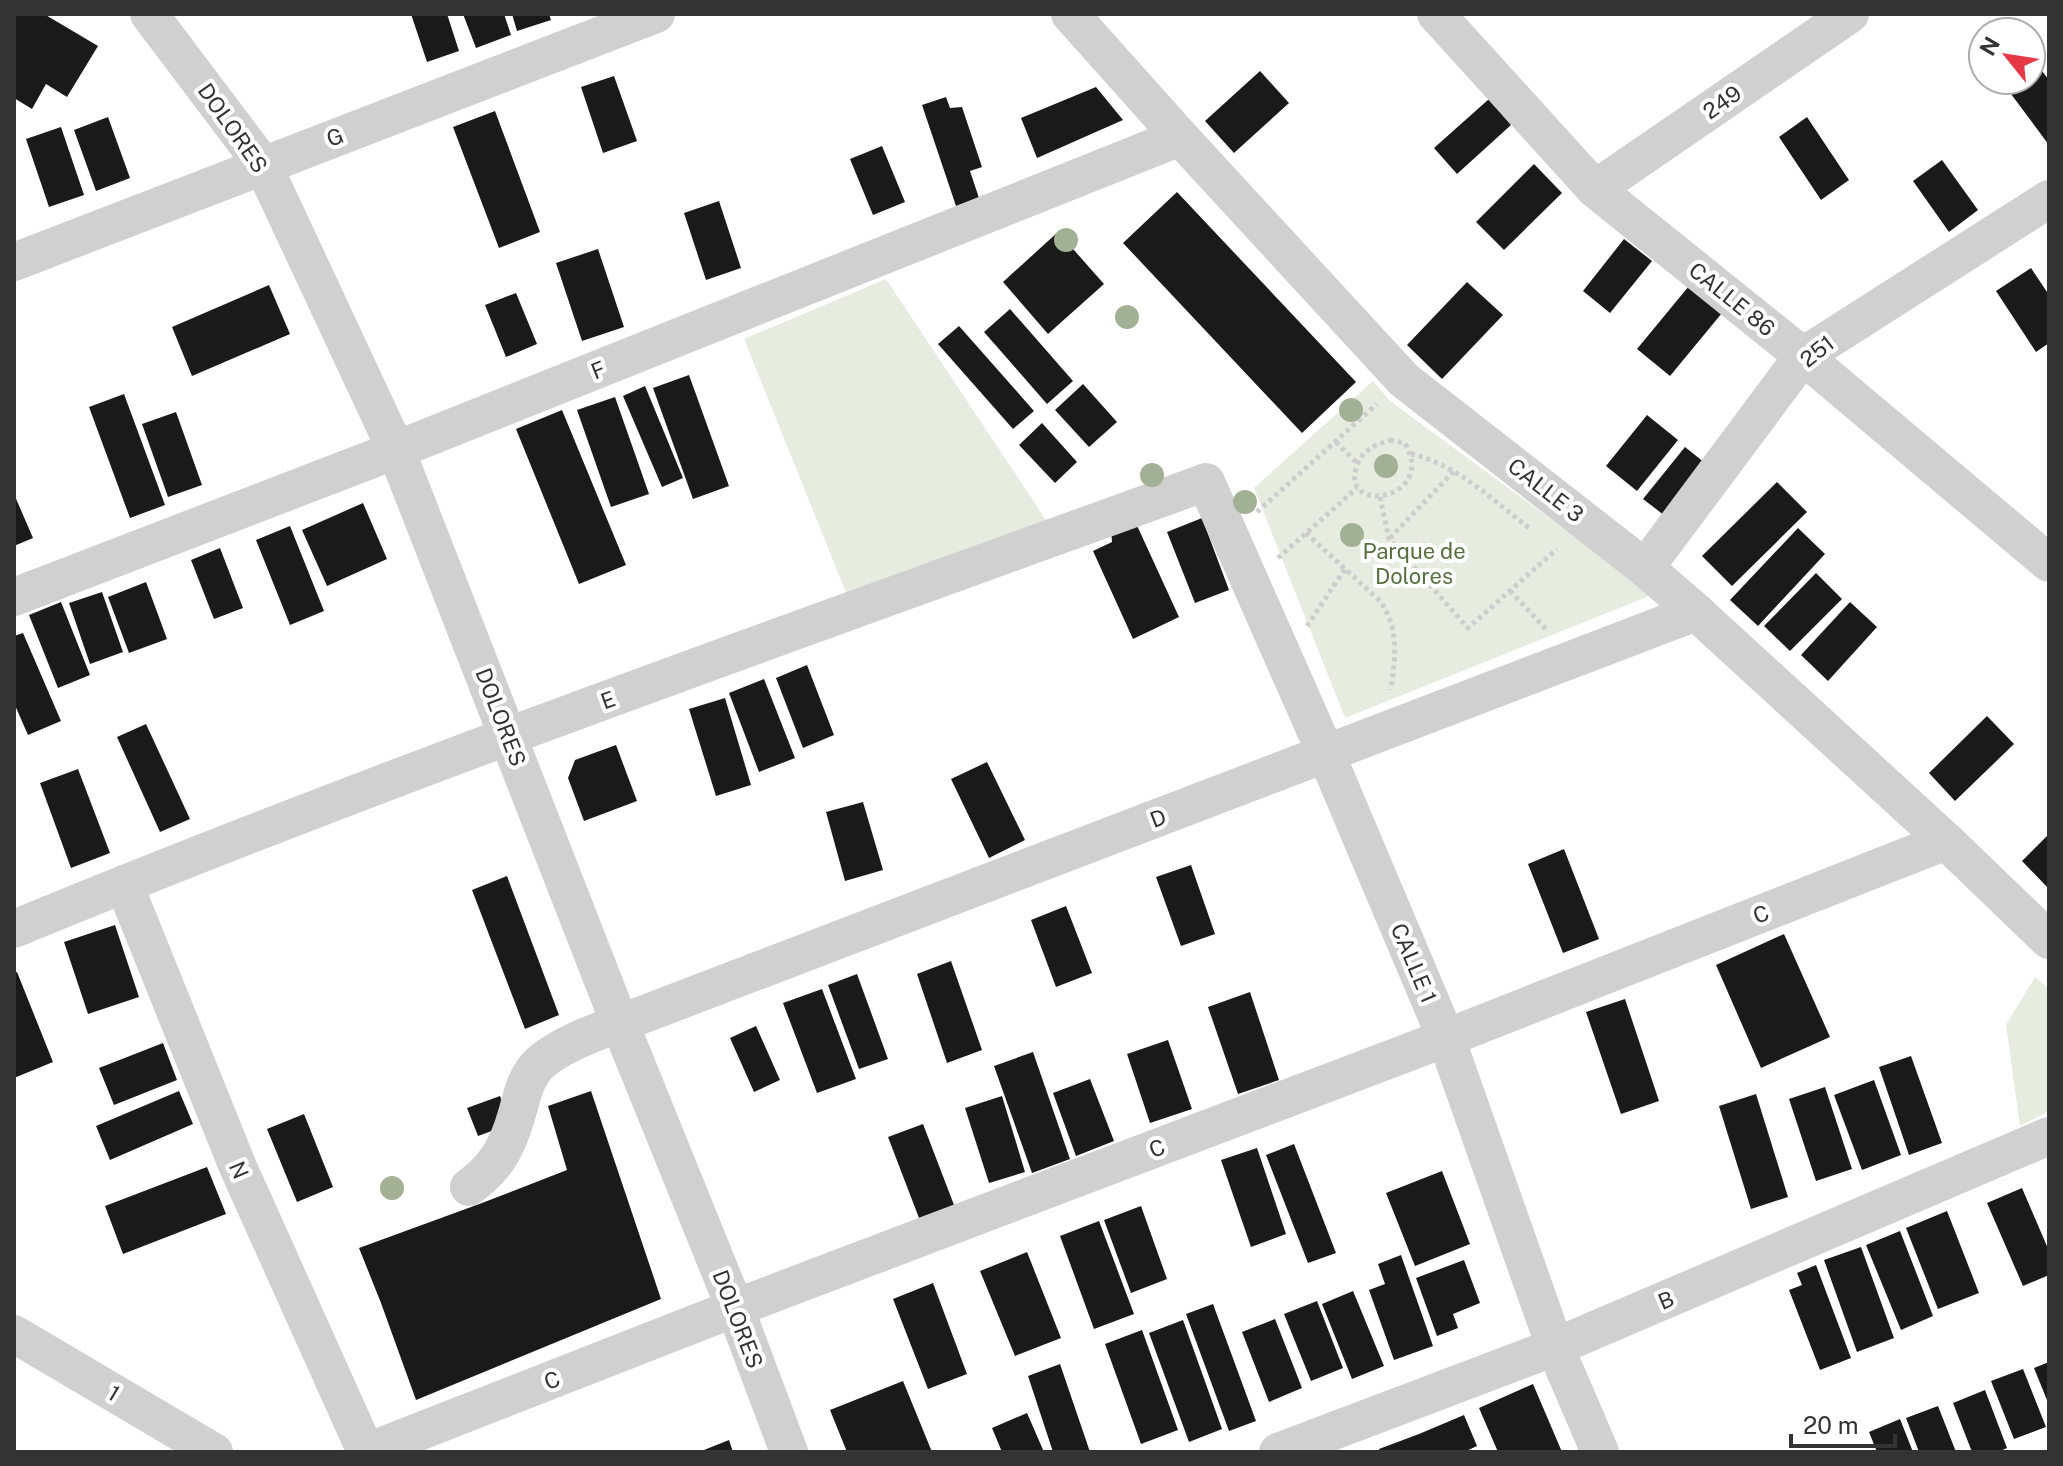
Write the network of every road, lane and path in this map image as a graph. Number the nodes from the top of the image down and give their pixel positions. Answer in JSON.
{"nodes":[{"id":1,"x":149,"y":14,"type":"edge"},
{"id":2,"x":656,"y":14,"type":"edge"},
{"id":3,"x":1070,"y":14,"type":"edge"},
{"id":4,"x":1436,"y":14,"type":"edge"},
{"id":5,"x":1850,"y":14,"type":"edge"},
{"id":6,"x":1180,"y":137,"type":"junction"},
{"id":7,"x":263,"y":165,"type":"junction"},
{"id":8,"x":1595,"y":189,"type":"junction"},
{"id":9,"x":2049,"y":199,"type":"edge"},
{"id":10,"x":14,"y":262,"type":"edge"},
{"id":11,"x":1803,"y":356,"type":"junction"},
{"id":12,"x":1404,"y":380,"type":"junction"},
{"id":13,"x":1482,"y":441,"type":"junction"},
{"id":14,"x":1335,"y":442,"type":"junction"},
{"id":15,"x":396,"y":450,"type":"junction"},
{"id":16,"x":1411,"y":454,"type":"junction"},
{"id":17,"x":1358,"y":464,"type":"junction"},
{"id":18,"x":1454,"y":471,"type":"junction"},
{"id":19,"x":1206,"y":482,"type":"joint"},
{"id":20,"x":1358,"y":488,"type":"junction"},
{"id":21,"x":1380,"y":497,"type":"junction"},
{"id":22,"x":1534,"y":532,"type":"dead end"},
{"id":23,"x":1306,"y":533,"type":"junction"},
{"id":24,"x":1229,"y":537,"type":"junction"},
{"id":25,"x":1389,"y":539,"type":"junction"},
{"id":26,"x":1546,"y":540,"type":"dead end"},
{"id":27,"x":2045,"y":552,"type":"edge"},
{"id":28,"x":1645,"y":568,"type":"junction"},
{"id":29,"x":1345,"y":569,"type":"junction"},
{"id":30,"x":1250,"y":583,"type":"junction"},
{"id":31,"x":1510,"y":591,"type":"junction"},
{"id":32,"x":14,"y":597,"type":"edge"},
{"id":33,"x":1696,"y":612,"type":"junction"},
{"id":34,"x":1575,"y":658,"type":"junction"},
{"id":35,"x":1285,"y":660,"type":"junction"},
{"id":36,"x":1385,"y":731,"type":"junction"},
{"id":37,"x":509,"y":736,"type":"junction"},
{"id":38,"x":1326,"y":754,"type":"junction"},
{"id":39,"x":1946,"y":841,"type":"junction"},
{"id":40,"x":124,"y":884,"type":"junction"},
{"id":41,"x":14,"y":929,"type":"edge"},
{"id":42,"x":2049,"y":940,"type":"edge"},
{"id":43,"x":620,"y":1024,"type":"junction"},
{"id":44,"x":1446,"y":1038,"type":"junction"},
{"id":45,"x":2049,"y":1136,"type":"edge"},
{"id":46,"x":469,"y":1187,"type":"dead end"},
{"id":47,"x":735,"y":1308,"type":"junction"},
{"id":48,"x":14,"y":1334,"type":"edge"},
{"id":49,"x":1555,"y":1347,"type":"junction"},
{"id":50,"x":214,"y":1452,"type":"edge"},
{"id":51,"x":367,"y":1452,"type":"edge"},
{"id":52,"x":789,"y":1452,"type":"edge"},
{"id":53,"x":1278,"y":1452,"type":"edge"},
{"id":54,"x":1600,"y":1452,"type":"edge"}],
"edges":[{"from":1,"to":7,"type":"street","name":"DOLORES"},
{"from":2,"to":7,"type":"street","name":"G"},
{"from":3,"to":6,"type":"street","name":"CALLE 3"},
{"from":4,"to":8,"type":"street","name":"CALLE 86"},
{"from":5,"to":8,"type":"street","name":"249"},
{"from":6,"to":12,"type":"street","name":"CALLE 3"},
{"from":6,"to":15,"type":"street","name":"F"},
{"from":7,"to":10,"type":"street","name":"G"},
{"from":7,"to":15,"type":"street","name":"DOLORES"},
{"from":8,"to":11,"type":"street","name":"CALLE 86"},
{"from":9,"to":11,"type":"street","name":"251"},
{"from":11,"to":27,"type":"street","name":"CALLE 86"},
{"from":11,"to":28,"type":"street","name":"251"},
{"from":12,"to":13,"type":"street","name":"CALLE 3"},
{"from":12,"to":14,"type":"path"},
{"from":13,"to":18,"type":"path"},
{"from":13,"to":28,"type":"street","name":"CALLE 3"},
{"from":14,"to":17,"type":"path"},
{"from":14,"to":24,"type":"path"},
{"from":15,"to":32,"type":"street","name":"F"},
{"from":15,"to":37,"type":"street","name":"DOLORES"},
{"from":16,"to":17,"type":"path"},
{"from":16,"to":18,"type":"path"},
{"from":16,"to":21,"type":"path"},
{"from":17,"to":20,"type":"path"},
{"from":18,"to":22,"type":"path"},
{"from":18,"to":25,"type":"path"},
{"from":19,"to":24,"type":"street","name":"CALLE 1"},
{"from":19,"to":37,"type":"street","name":"E"},
{"from":20,"to":21,"type":"path"},
{"from":20,"to":23,"type":"path"},
{"from":21,"to":25,"type":"path"},
{"from":23,"to":29,"type":"path"},
{"from":23,"to":30,"type":"path"},
{"from":24,"to":30,"type":"street","name":"CALLE 1"},
{"from":25,"to":31,"type":"path"},
{"from":26,"to":31,"type":"path"},
{"from":28,"to":33,"type":"street","name":"CALLE 3"},
{"from":29,"to":35,"type":"path"},
{"from":29,"to":36,"type":"path"},
{"from":30,"to":35,"type":"street","name":"CALLE 1"},
{"from":31,"to":34,"type":"path"},
{"from":33,"to":34,"type":"street","name":"D"},
{"from":33,"to":39,"type":"street","name":"CALLE 3"},
{"from":34,"to":36,"type":"street","name":"D"},
{"from":35,"to":38,"type":"street","name":"CALLE 1"},
{"from":36,"to":38,"type":"street","name":"D"},
{"from":37,"to":40,"type":"street","name":"E"},
{"from":37,"to":43,"type":"street","name":"DOLORES"},
{"from":38,"to":43,"type":"street","name":"D"},
{"from":38,"to":44,"type":"street","name":"CALLE 1"},
{"from":39,"to":42,"type":"street","name":"CALLE 3"},
{"from":39,"to":44,"type":"street","name":"C"},
{"from":40,"to":41,"type":"street","name":"E"},
{"from":40,"to":51,"type":"street","name":"N"},
{"from":43,"to":46,"type":"street","name":"D"},
{"from":43,"to":47,"type":"street","name":"DOLORES"},
{"from":44,"to":47,"type":"street","name":"C"},
{"from":44,"to":49,"type":"street","name":"CALLE 1"},
{"from":45,"to":49,"type":"street","name":"B"},
{"from":47,"to":51,"type":"street","name":"C"},
{"from":47,"to":52,"type":"street","name":"DOLORES"},
{"from":48,"to":50,"type":"street","name":"1"},
{"from":49,"to":53,"type":"street","name":"B"},
{"from":49,"to":54,"type":"street","name":"CALLE 1"}]}
